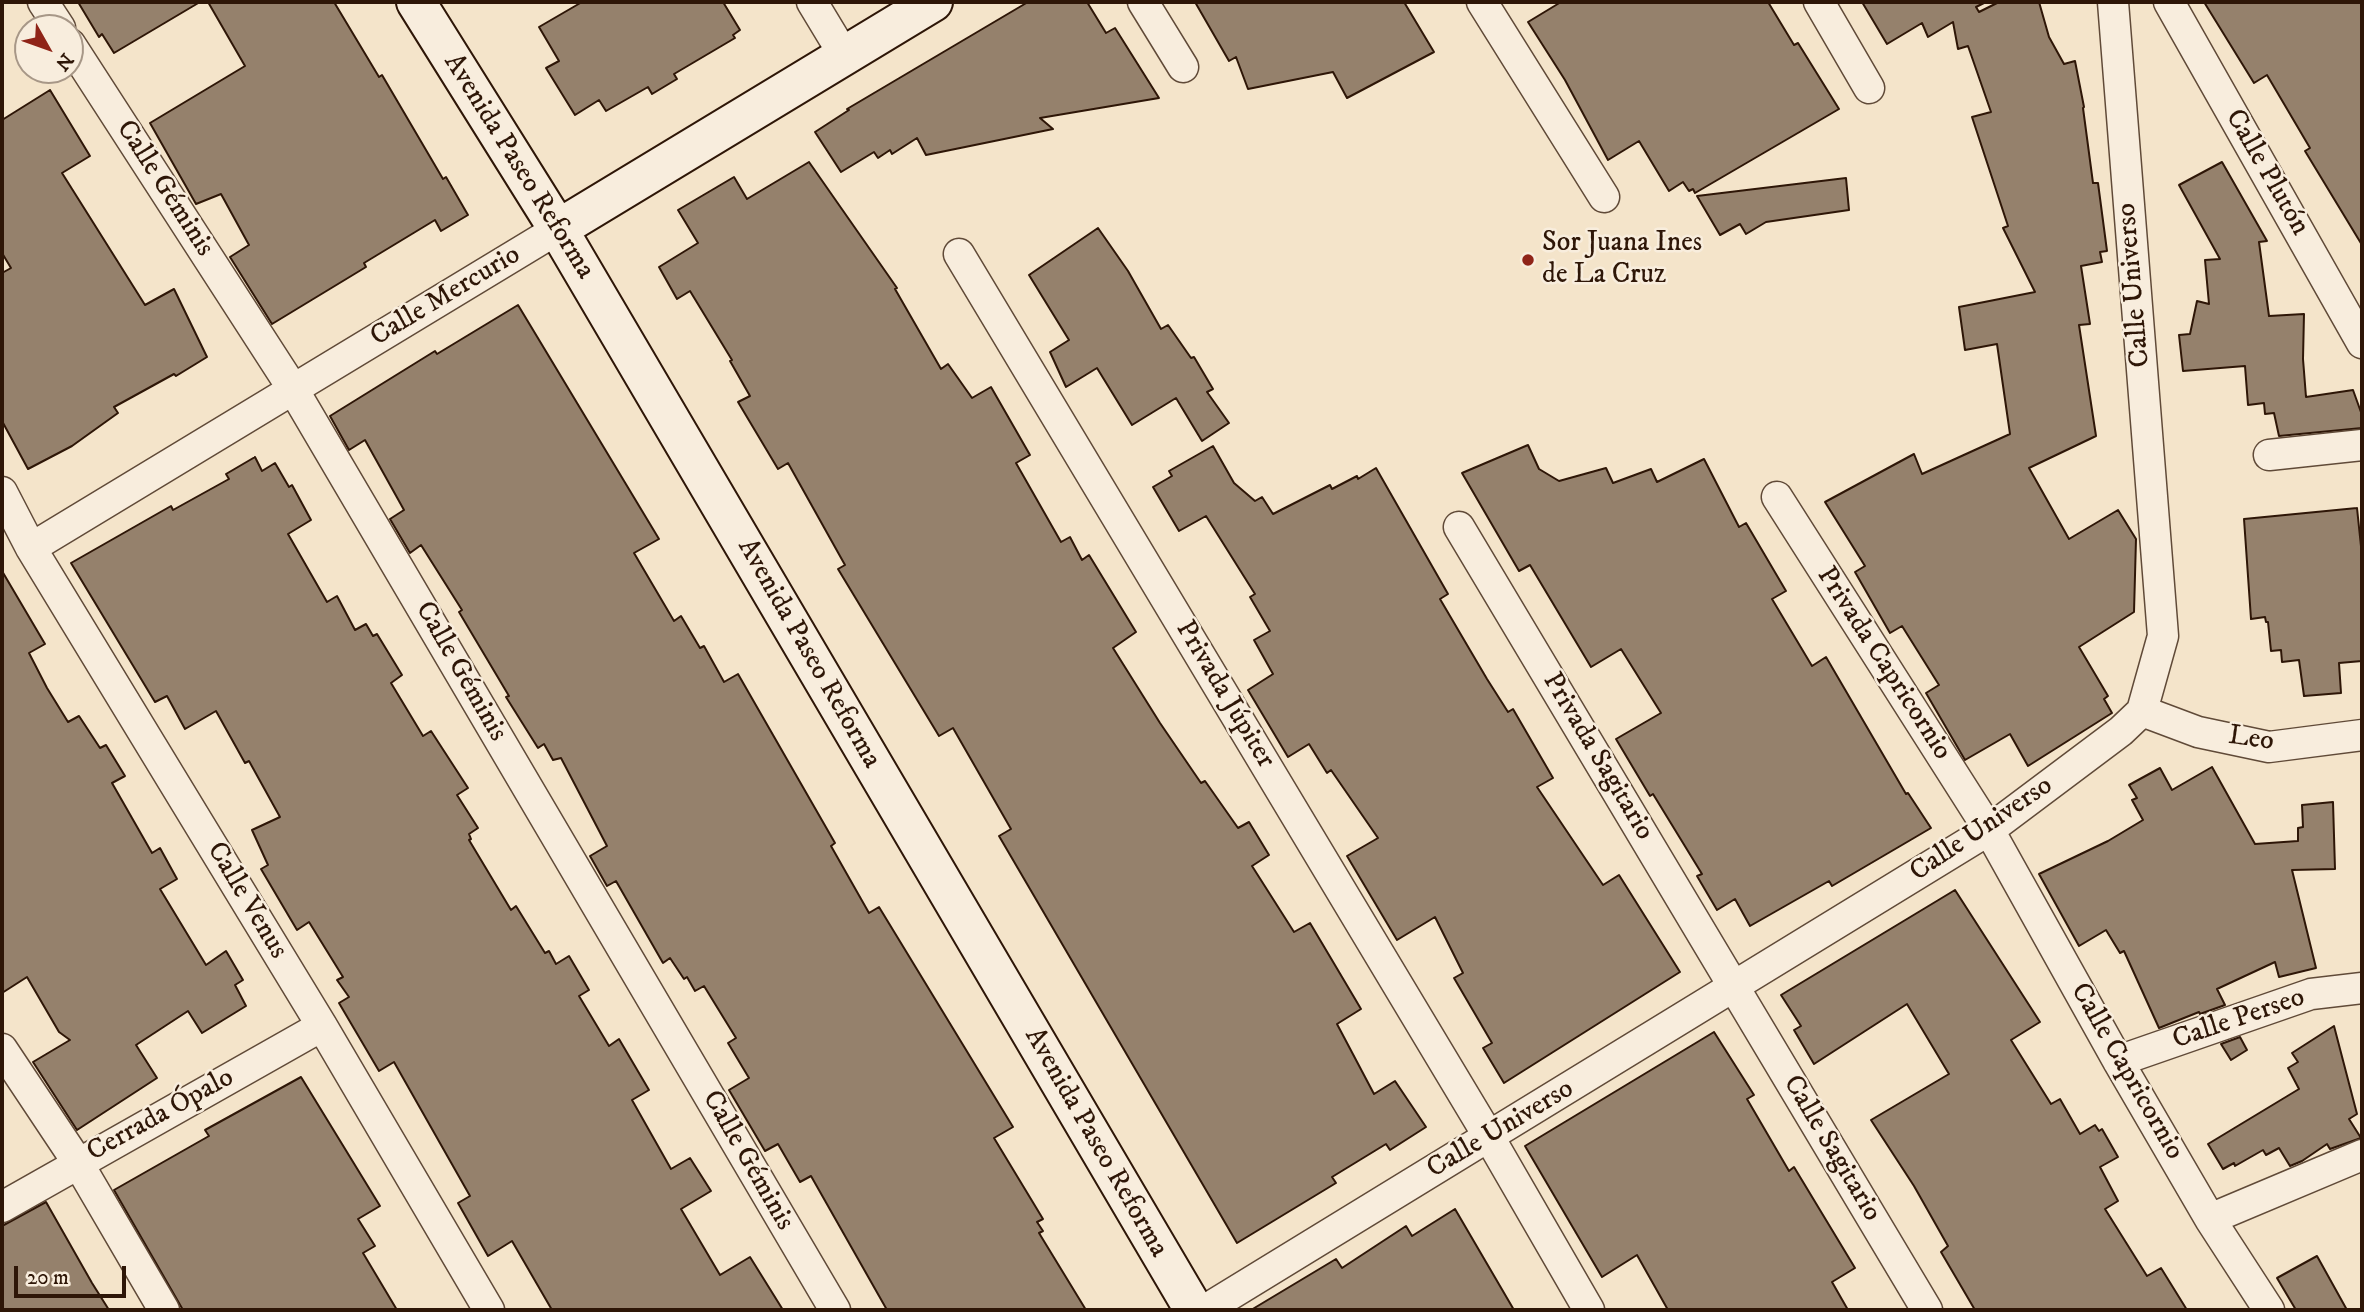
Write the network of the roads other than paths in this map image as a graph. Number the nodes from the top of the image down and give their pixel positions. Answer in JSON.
{"nodes":[{"id":1,"x":416,"y":2,"type":"edge"},
{"id":2,"x":811,"y":2,"type":"edge"},
{"id":3,"x":933,"y":2,"type":"edge"},
{"id":4,"x":1143,"y":2,"type":"edge"},
{"id":5,"x":1482,"y":2,"type":"edge"},
{"id":6,"x":1819,"y":2,"type":"edge"},
{"id":7,"x":2113,"y":2,"type":"edge"},
{"id":8,"x":2169,"y":2,"type":"edge"},
{"id":9,"x":844,"y":55,"type":"junction"},
{"id":10,"x":84,"y":66,"type":"edge"},
{"id":11,"x":1183,"y":67,"type":"dead end"},
{"id":12,"x":1869,"y":88,"type":"dead end"},
{"id":13,"x":1604,"y":197,"type":"dead end"},
{"id":14,"x":558,"y":229,"type":"junction"},
{"id":15,"x":959,"y":254,"type":"dead end"},
{"id":16,"x":2362,"y":343,"type":"edge"},
{"id":17,"x":293,"y":389,"type":"junction"},
{"id":18,"x":2362,"y":445,"type":"edge"},
{"id":19,"x":2269,"y":455,"type":"dead end"},
{"id":20,"x":2,"y":492,"type":"edge"},
{"id":21,"x":1777,"y":497,"type":"dead end"},
{"id":22,"x":1459,"y":527,"type":"dead end"},
{"id":23,"x":31,"y":548,"type":"junction"},
{"id":24,"x":2142,"y":711,"type":"junction"},
{"id":25,"x":2362,"y":735,"type":"edge"},
{"id":26,"x":1989,"y":830,"type":"junction"},
{"id":27,"x":1735,"y":987,"type":"junction"},
{"id":28,"x":2362,"y":988,"type":"edge"},
{"id":29,"x":322,"y":1026,"type":"junction"},
{"id":30,"x":2,"y":1049,"type":"edge"},
{"id":31,"x":2118,"y":1061,"type":"junction"},
{"id":32,"x":1489,"y":1137,"type":"junction"},
{"id":33,"x":2362,"y":1155,"type":"edge"},
{"id":34,"x":78,"y":1163,"type":"junction"},
{"id":35,"x":2,"y":1207,"type":"edge"},
{"id":36,"x":2210,"y":1219,"type":"junction"},
{"id":37,"x":164,"y":1310,"type":"edge"},
{"id":38,"x":489,"y":1310,"type":"edge"},
{"id":39,"x":835,"y":1310,"type":"edge"},
{"id":40,"x":1194,"y":1310,"type":"edge"},
{"id":41,"x":1205,"y":1310,"type":"edge"},
{"id":42,"x":1589,"y":1310,"type":"edge"},
{"id":43,"x":1927,"y":1310,"type":"edge"},
{"id":44,"x":2269,"y":1310,"type":"edge"}],
"edges":[{"from":1,"to":14,"type":"main road","name":"Avenida Paseo Reforma"},
{"from":2,"to":9,"type":"street"},
{"from":3,"to":9,"type":"main road","name":"Calle Mercurio"},
{"from":4,"to":11,"type":"street"},
{"from":5,"to":13,"type":"street"},
{"from":6,"to":12,"type":"street"},
{"from":7,"to":24,"type":"street","name":"Calle Universo"},
{"from":8,"to":16,"type":"street","name":"Calle Plutón"},
{"from":9,"to":14,"type":"main road","name":"Calle Mercurio"},
{"from":10,"to":17,"type":"street","name":"Calle Géminis"},
{"from":14,"to":17,"type":"street","name":"Calle Mercurio"},
{"from":14,"to":40,"type":"main road","name":"Avenida Paseo Reforma"},
{"from":15,"to":32,"type":"street","name":"Privada Júpiter"},
{"from":17,"to":23,"type":"street","name":"Calle Mercurio"},
{"from":17,"to":39,"type":"street","name":"Calle Géminis"},
{"from":18,"to":19,"type":"street"},
{"from":20,"to":23,"type":"street","name":"Calle Venus"},
{"from":21,"to":26,"type":"street","name":"Privada Capricornio"},
{"from":22,"to":27,"type":"street","name":"Privada Sagitario"},
{"from":23,"to":29,"type":"street","name":"Calle Venus"},
{"from":24,"to":25,"type":"street","name":"Leo"},
{"from":24,"to":26,"type":"street","name":"Calle Universo"},
{"from":26,"to":27,"type":"street","name":"Calle Universo"},
{"from":26,"to":31,"type":"street","name":"Calle Capricornio"},
{"from":27,"to":32,"type":"street","name":"Calle Universo"},
{"from":27,"to":43,"type":"street","name":"Calle Sagitario"},
{"from":28,"to":31,"type":"street","name":"Calle Perseo"},
{"from":29,"to":34,"type":"street","name":"Cerrada Ópalo"},
{"from":29,"to":38,"type":"street","name":"Calle Venus"},
{"from":30,"to":34,"type":"street"},
{"from":31,"to":36,"type":"street","name":"Calle Capricornio"},
{"from":32,"to":41,"type":"street","name":"Calle Universo"},
{"from":32,"to":42,"type":"street","name":"Privada Júpiter"},
{"from":33,"to":36,"type":"street"},
{"from":34,"to":35,"type":"street","name":"Cerrada Ópalo"},
{"from":34,"to":37,"type":"street"},
{"from":36,"to":44,"type":"street","name":"Calle Capricornio"}]}
